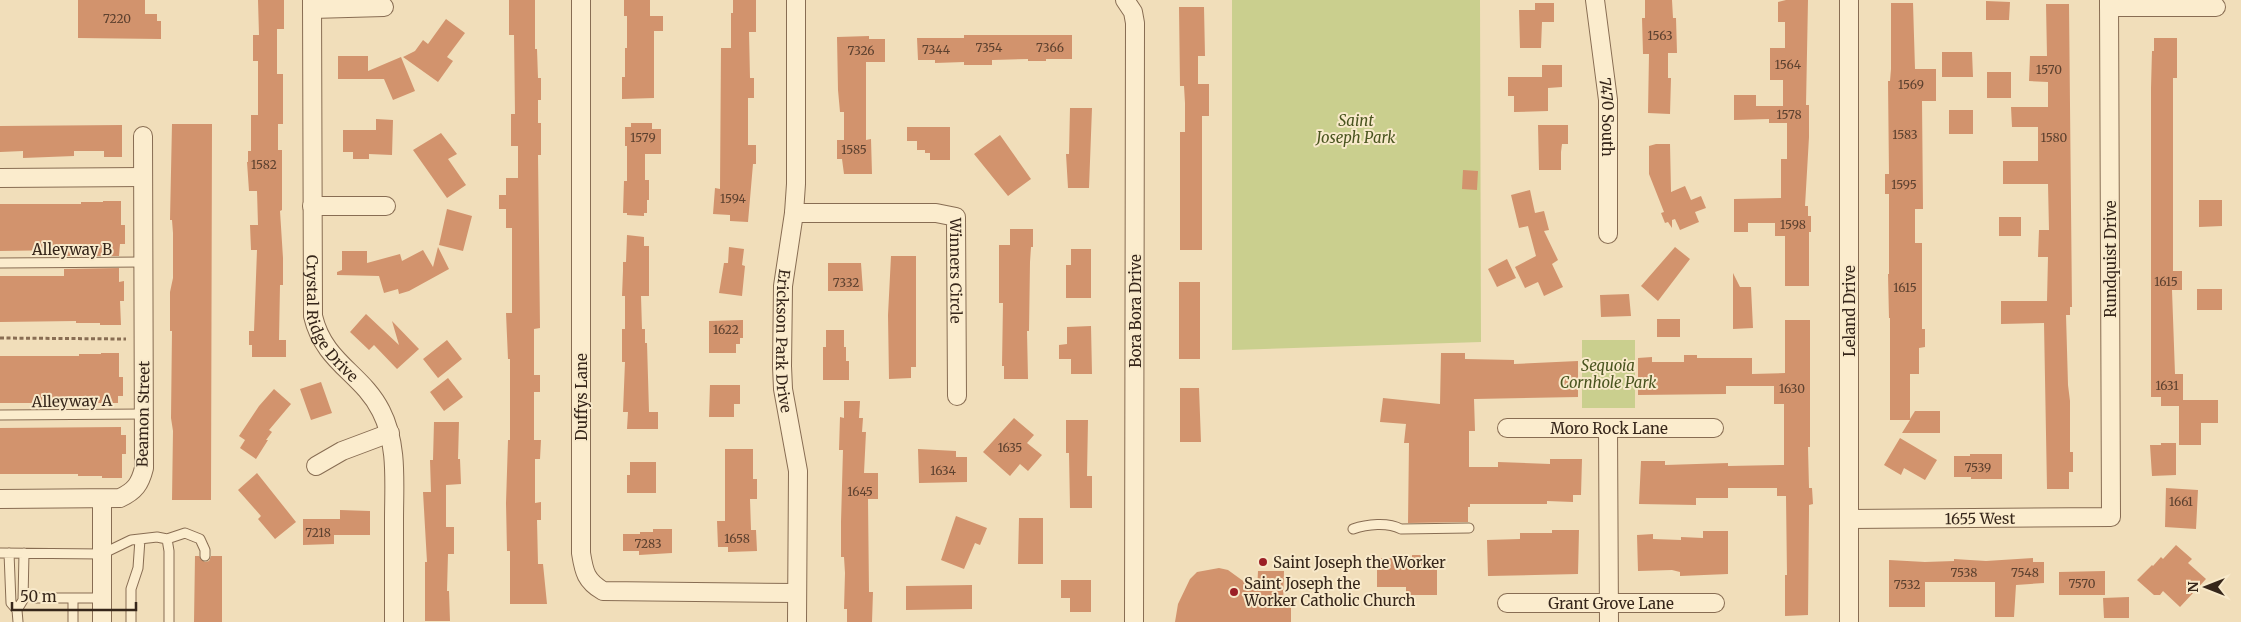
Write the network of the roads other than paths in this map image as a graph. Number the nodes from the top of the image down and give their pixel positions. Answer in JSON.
{"nodes":[{"id":1,"x":581,"y":0,"type":"edge"},
{"id":2,"x":796,"y":0,"type":"edge"},
{"id":3,"x":1595,"y":0,"type":"edge"},
{"id":4,"x":1849,"y":0,"type":"edge"},
{"id":5,"x":1126,"y":1,"type":"edge"},
{"id":6,"x":312,"y":4,"type":"edge"},
{"id":7,"x":2109,"y":4,"type":"edge"},
{"id":8,"x":384,"y":7,"type":"dead end"},
{"id":9,"x":2216,"y":8,"type":"dead end"},
{"id":10,"x":143,"y":136,"type":"dead end"},
{"id":11,"x":143,"y":177,"type":"junction"},
{"id":12,"x":0,"y":178,"type":"edge"},
{"id":13,"x":312,"y":206,"type":"junction"},
{"id":14,"x":386,"y":206,"type":"dead end"},
{"id":15,"x":794,"y":213,"type":"junction"},
{"id":16,"x":1608,"y":234,"type":"dead end"},
{"id":17,"x":144,"y":262,"type":"junction"},
{"id":18,"x":0,"y":263,"type":"edge"},
{"id":19,"x":957,"y":396,"type":"dead end"},
{"id":20,"x":144,"y":414,"type":"junction"},
{"id":21,"x":0,"y":416,"type":"edge"},
{"id":22,"x":1507,"y":428,"type":"dead end"},
{"id":23,"x":1608,"y":428,"type":"junction"},
{"id":24,"x":1714,"y":428,"type":"dead end"},
{"id":25,"x":390,"y":433,"type":"junction"},
{"id":26,"x":316,"y":466,"type":"dead end"},
{"id":27,"x":0,"y":499,"type":"edge"},
{"id":28,"x":102,"y":499,"type":"junction"},
{"id":29,"x":2111,"y":517,"type":"joint"},
{"id":30,"x":1849,"y":520,"type":"junction"},
{"id":31,"x":1353,"y":528,"type":"dead end"},
{"id":32,"x":1469,"y":528,"type":"dead end"},
{"id":33,"x":140,"y":539,"type":"junction"},
{"id":34,"x":167,"y":540,"type":"junction"},
{"id":35,"x":5,"y":553,"type":"edge"},
{"id":36,"x":24,"y":553,"type":"junction"},
{"id":37,"x":102,"y":554,"type":"junction"},
{"id":38,"x":205,"y":556,"type":"dead end"},
{"id":39,"x":797,"y":593,"type":"junction"},
{"id":40,"x":34,"y":598,"type":"dead end"},
{"id":41,"x":73,"y":598,"type":"junction"},
{"id":42,"x":102,"y":598,"type":"junction"},
{"id":43,"x":1508,"y":603,"type":"dead end"},
{"id":44,"x":1609,"y":603,"type":"junction"},
{"id":45,"x":1715,"y":603,"type":"dead end"},
{"id":46,"x":17,"y":610,"type":"junction"},
{"id":47,"x":18,"y":622,"type":"edge"},
{"id":48,"x":73,"y":622,"type":"edge"},
{"id":49,"x":102,"y":622,"type":"edge"},
{"id":50,"x":131,"y":622,"type":"edge"},
{"id":51,"x":169,"y":622,"type":"edge"},
{"id":52,"x":394,"y":622,"type":"edge"},
{"id":53,"x":797,"y":622,"type":"edge"},
{"id":54,"x":1134,"y":622,"type":"edge"},
{"id":55,"x":1609,"y":622,"type":"edge"},
{"id":56,"x":1849,"y":622,"type":"edge"}],
"edges":[{"from":1,"to":39,"type":"street","name":"Duffys Lane"},
{"from":2,"to":15,"type":"street","name":"Erickson Park Drive"},
{"from":3,"to":16,"type":"street","name":"7470 South"},
{"from":4,"to":30,"type":"street","name":"Leland Drive"},
{"from":5,"to":54,"type":"street","name":"Bora Bora Drive"},
{"from":6,"to":8,"type":"street"},
{"from":6,"to":13,"type":"street","name":"Crystal Ridge Drive"},
{"from":7,"to":9,"type":"street"},
{"from":7,"to":29,"type":"street","name":"Rundquist Drive"},
{"from":10,"to":11,"type":"street","name":"Beamon Street"},
{"from":11,"to":12,"type":"street"},
{"from":11,"to":17,"type":"street","name":"Beamon Street"},
{"from":13,"to":14,"type":"street"},
{"from":13,"to":25,"type":"street","name":"Crystal Ridge Drive"},
{"from":15,"to":19,"type":"street","name":"Winners Circle"},
{"from":15,"to":39,"type":"street","name":"Erickson Park Drive"},
{"from":17,"to":18,"type":"lane","name":"Alleyway B"},
{"from":17,"to":20,"type":"street","name":"Beamon Street"},
{"from":20,"to":21,"type":"lane","name":"Alleyway A"},
{"from":20,"to":28,"type":"street","name":"Beamon Street"},
{"from":22,"to":23,"type":"street","name":"Moro Rock Lane"},
{"from":23,"to":24,"type":"street","name":"Moro Rock Lane"},
{"from":23,"to":44,"type":"street"},
{"from":25,"to":26,"type":"street"},
{"from":25,"to":52,"type":"street","name":"Crystal Ridge Drive"},
{"from":27,"to":28,"type":"street","name":"Beamon Street"},
{"from":28,"to":37,"type":"street"},
{"from":29,"to":30,"type":"street","name":"1655 West"},
{"from":30,"to":56,"type":"street","name":"Leland Drive"},
{"from":31,"to":32,"type":"lane"},
{"from":33,"to":34,"type":"lane"},
{"from":33,"to":37,"type":"lane"},
{"from":33,"to":50,"type":"lane"},
{"from":34,"to":38,"type":"lane"},
{"from":34,"to":51,"type":"lane"},
{"from":35,"to":36,"type":"lane"},
{"from":35,"to":46,"type":"lane"},
{"from":36,"to":37,"type":"lane"},
{"from":36,"to":46,"type":"lane"},
{"from":37,"to":42,"type":"street"},
{"from":39,"to":53,"type":"street","name":"Erickson Park Drive"},
{"from":40,"to":41,"type":"lane"},
{"from":41,"to":42,"type":"lane"},
{"from":41,"to":48,"type":"lane"},
{"from":42,"to":49,"type":"street"},
{"from":43,"to":44,"type":"street","name":"Grant Grove Lane"},
{"from":44,"to":45,"type":"street","name":"Grant Grove Lane"},
{"from":44,"to":55,"type":"street"},
{"from":46,"to":47,"type":"lane"}]}
